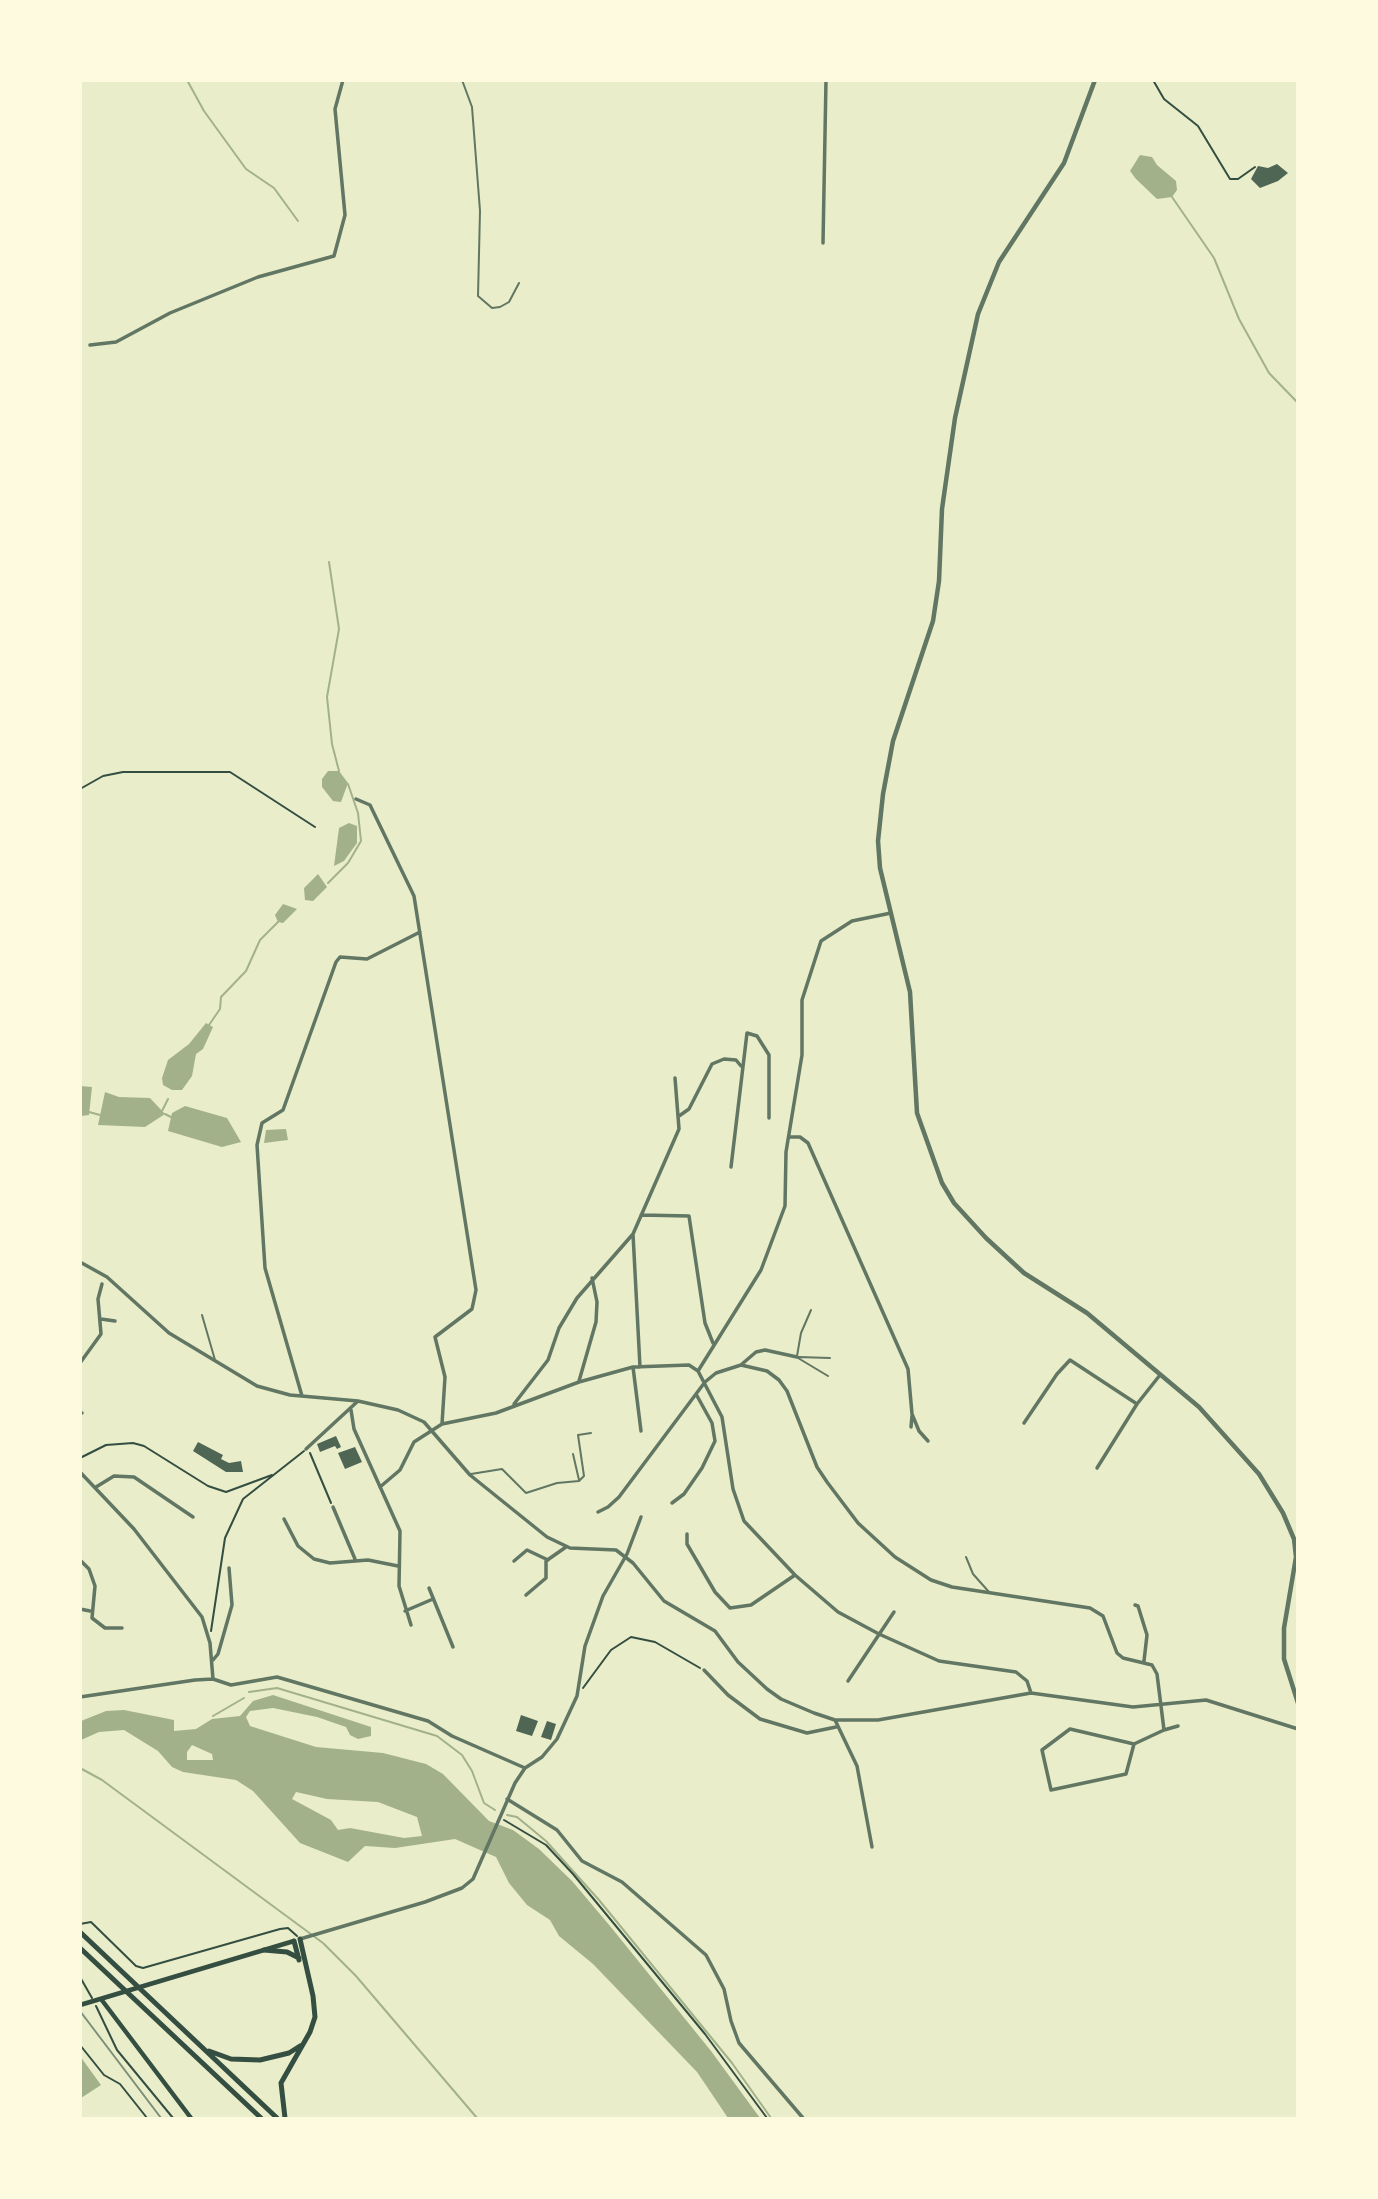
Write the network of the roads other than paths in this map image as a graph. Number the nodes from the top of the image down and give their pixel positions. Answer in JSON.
{"nodes":[{"id":1,"x":343,"y":80,"type":"edge"},
{"id":2,"x":463,"y":80,"type":"edge"},
{"id":3,"x":826,"y":80,"type":"edge"},
{"id":4,"x":1095,"y":80,"type":"edge"},
{"id":5,"x":823,"y":243,"type":"dead end"},
{"id":6,"x":519,"y":283,"type":"dead end"},
{"id":7,"x":90,"y":345,"type":"dead end"},
{"id":8,"x":356,"y":800,"type":"dead end"},
{"id":9,"x":891,"y":913,"type":"junction"},
{"id":10,"x":421,"y":931,"type":"junction"},
{"id":11,"x":741,"y":1066,"type":"junction"},
{"id":12,"x":675,"y":1078,"type":"dead end"},
{"id":13,"x":680,"y":1116,"type":"junction"},
{"id":14,"x":769,"y":1118,"type":"dead end"},
{"id":15,"x":789,"y":1137,"type":"junction"},
{"id":16,"x":731,"y":1167,"type":"dead end"},
{"id":17,"x":639,"y":1215,"type":"junction"},
{"id":18,"x":633,"y":1234,"type":"junction"},
{"id":19,"x":80,"y":1262,"type":"edge"},
{"id":20,"x":592,"y":1278,"type":"junction"},
{"id":21,"x":102,"y":1284,"type":"dead end"},
{"id":22,"x":811,"y":1310,"type":"dead end"},
{"id":23,"x":202,"y":1315,"type":"dead end"},
{"id":24,"x":101,"y":1319,"type":"junction"},
{"id":25,"x":115,"y":1321,"type":"dead end"},
{"id":26,"x":713,"y":1343,"type":"junction"},
{"id":27,"x":797,"y":1357,"type":"junction"},
{"id":28,"x":830,"y":1358,"type":"dead end"},
{"id":29,"x":215,"y":1361,"type":"junction"},
{"id":30,"x":80,"y":1363,"type":"edge"},
{"id":31,"x":741,"y":1365,"type":"junction"},
{"id":32,"x":633,"y":1367,"type":"junction"},
{"id":33,"x":640,"y":1367,"type":"junction"},
{"id":34,"x":698,"y":1371,"type":"junction"},
{"id":35,"x":1160,"y":1375,"type":"junction"},
{"id":36,"x":828,"y":1376,"type":"dead end"},
{"id":37,"x":579,"y":1382,"type":"junction"},
{"id":38,"x":705,"y":1382,"type":"junction"},
{"id":39,"x":696,"y":1394,"type":"junction"},
{"id":40,"x":302,"y":1396,"type":"junction"},
{"id":41,"x":358,"y":1401,"type":"junction"},
{"id":42,"x":1137,"y":1404,"type":"junction"},
{"id":43,"x":513,"y":1407,"type":"junction"},
{"id":44,"x":351,"y":1410,"type":"junction"},
{"id":45,"x":912,"y":1413,"type":"junction"},
{"id":46,"x":1024,"y":1423,"type":"dead end"},
{"id":47,"x":442,"y":1424,"type":"junction"},
{"id":48,"x":911,"y":1427,"type":"dead end"},
{"id":49,"x":432,"y":1428,"type":"junction"},
{"id":50,"x":641,"y":1430,"type":"dead end"},
{"id":51,"x":591,"y":1433,"type":"dead end"},
{"id":52,"x":928,"y":1441,"type":"dead end"},
{"id":53,"x":306,"y":1449,"type":"road end"},
{"id":54,"x":573,"y":1454,"type":"dead end"},
{"id":55,"x":1097,"y":1468,"type":"dead end"},
{"id":56,"x":80,"y":1472,"type":"edge"},
{"id":57,"x":470,"y":1475,"type":"junction"},
{"id":58,"x":579,"y":1481,"type":"junction"},
{"id":59,"x":380,"y":1487,"type":"junction"},
{"id":60,"x":96,"y":1488,"type":"junction"},
{"id":61,"x":673,"y":1503,"type":"dead end"},
{"id":62,"x":333,"y":1507,"type":"road end"},
{"id":63,"x":598,"y":1512,"type":"dead end"},
{"id":64,"x":193,"y":1517,"type":"dead end"},
{"id":65,"x":641,"y":1517,"type":"dead end"},
{"id":66,"x":284,"y":1519,"type":"dead end"},
{"id":67,"x":687,"y":1534,"type":"dead end"},
{"id":68,"x":566,"y":1547,"type":"junction"},
{"id":69,"x":623,"y":1557,"type":"junction"},
{"id":70,"x":966,"y":1557,"type":"dead end"},
{"id":71,"x":355,"y":1559,"type":"junction"},
{"id":72,"x":80,"y":1560,"type":"edge"},
{"id":73,"x":548,"y":1560,"type":"junction"},
{"id":74,"x":514,"y":1561,"type":"dead end"},
{"id":75,"x":398,"y":1566,"type":"junction"},
{"id":76,"x":229,"y":1568,"type":"dead end"},
{"id":77,"x":795,"y":1575,"type":"junction"},
{"id":78,"x":429,"y":1588,"type":"dead end"},
{"id":79,"x":990,"y":1593,"type":"junction"},
{"id":80,"x":526,"y":1595,"type":"dead end"},
{"id":81,"x":433,"y":1599,"type":"junction"},
{"id":82,"x":1135,"y":1605,"type":"dead end"},
{"id":83,"x":80,"y":1609,"type":"edge"},
{"id":84,"x":90,"y":1611,"type":"junction"},
{"id":85,"x":405,"y":1611,"type":"junction"},
{"id":86,"x":894,"y":1612,"type":"dead end"},
{"id":87,"x":411,"y":1625,"type":"dead end"},
{"id":88,"x":122,"y":1628,"type":"dead end"},
{"id":89,"x":879,"y":1634,"type":"junction"},
{"id":90,"x":453,"y":1647,"type":"dead end"},
{"id":91,"x":1144,"y":1661,"type":"junction"},
{"id":92,"x":212,"y":1662,"type":"junction"},
{"id":93,"x":704,"y":1670,"type":"road end"},
{"id":94,"x":213,"y":1679,"type":"junction"},
{"id":95,"x":848,"y":1681,"type":"dead end"},
{"id":96,"x":1031,"y":1693,"type":"junction"},
{"id":97,"x":80,"y":1697,"type":"edge"},
{"id":98,"x":1297,"y":1703,"type":"edge"},
{"id":99,"x":1161,"y":1704,"type":"junction"},
{"id":100,"x":835,"y":1720,"type":"junction"},
{"id":101,"x":1178,"y":1726,"type":"dead end"},
{"id":102,"x":836,"y":1727,"type":"junction"},
{"id":103,"x":1297,"y":1729,"type":"edge"},
{"id":104,"x":1164,"y":1730,"type":"junction"},
{"id":105,"x":1134,"y":1744,"type":"junction"},
{"id":106,"x":525,"y":1768,"type":"junction"},
{"id":107,"x":506,"y":1799,"type":"junction"},
{"id":108,"x":872,"y":1847,"type":"dead end"},
{"id":109,"x":80,"y":1932,"type":"edge"},
{"id":110,"x":297,"y":1940,"type":"junction"},
{"id":111,"x":80,"y":1948,"type":"edge"},
{"id":112,"x":264,"y":1950,"type":"junction"},
{"id":113,"x":299,"y":1958,"type":"junction"},
{"id":114,"x":305,"y":1968,"type":"junction"},
{"id":115,"x":101,"y":1999,"type":"junction"},
{"id":116,"x":80,"y":2005,"type":"edge"},
{"id":117,"x":302,"y":2044,"type":"junction"},
{"id":118,"x":204,"y":2049,"type":"junction"},
{"id":119,"x":191,"y":2119,"type":"edge"},
{"id":120,"x":261,"y":2119,"type":"edge"},
{"id":121,"x":277,"y":2119,"type":"edge"},
{"id":122,"x":285,"y":2119,"type":"edge"},
{"id":123,"x":803,"y":2119,"type":"edge"}],
"edges":[{"from":1,"to":7,"type":"street"},
{"from":2,"to":6,"type":"lane"},
{"from":3,"to":5,"type":"street"},
{"from":4,"to":9,"type":"street"},
{"from":8,"to":10,"type":"street"},
{"from":9,"to":15,"type":"street"},
{"from":9,"to":35,"type":"street"},
{"from":10,"to":40,"type":"street"},
{"from":10,"to":47,"type":"street"},
{"from":11,"to":13,"type":"street"},
{"from":11,"to":14,"type":"street"},
{"from":11,"to":16,"type":"street"},
{"from":12,"to":13,"type":"street"},
{"from":13,"to":17,"type":"street"},
{"from":15,"to":26,"type":"street"},
{"from":15,"to":45,"type":"street"},
{"from":17,"to":18,"type":"street"},
{"from":17,"to":26,"type":"street"},
{"from":18,"to":20,"type":"street"},
{"from":18,"to":33,"type":"street"},
{"from":19,"to":29,"type":"street"},
{"from":20,"to":37,"type":"street"},
{"from":20,"to":43,"type":"street"},
{"from":21,"to":24,"type":"street"},
{"from":22,"to":27,"type":"lane"},
{"from":23,"to":29,"type":"lane"},
{"from":24,"to":25,"type":"street"},
{"from":24,"to":30,"type":"street"},
{"from":26,"to":34,"type":"street"},
{"from":27,"to":28,"type":"lane"},
{"from":27,"to":31,"type":"street"},
{"from":27,"to":36,"type":"lane"},
{"from":29,"to":40,"type":"street"},
{"from":31,"to":38,"type":"street"},
{"from":31,"to":79,"type":"street"},
{"from":32,"to":33,"type":"street"},
{"from":32,"to":37,"type":"street"},
{"from":32,"to":50,"type":"street"},
{"from":33,"to":34,"type":"street"},
{"from":34,"to":38,"type":"street"},
{"from":35,"to":42,"type":"street"},
{"from":35,"to":98,"type":"street"},
{"from":37,"to":43,"type":"street"},
{"from":38,"to":39,"type":"street"},
{"from":38,"to":77,"type":"street"},
{"from":39,"to":61,"type":"street"},
{"from":39,"to":63,"type":"street"},
{"from":40,"to":41,"type":"street"},
{"from":41,"to":44,"type":"street"},
{"from":41,"to":49,"type":"street"},
{"from":42,"to":46,"type":"street"},
{"from":42,"to":55,"type":"street"},
{"from":43,"to":47,"type":"street"},
{"from":44,"to":53,"type":"street"},
{"from":44,"to":59,"type":"street"},
{"from":45,"to":48,"type":"street"},
{"from":45,"to":52,"type":"street"},
{"from":47,"to":49,"type":"street"},
{"from":49,"to":57,"type":"street"},
{"from":49,"to":59,"type":"street"},
{"from":51,"to":58,"type":"lane"},
{"from":54,"to":58,"type":"lane"},
{"from":56,"to":60,"type":"street"},
{"from":57,"to":58,"type":"lane"},
{"from":57,"to":68,"type":"street"},
{"from":59,"to":75,"type":"street"},
{"from":60,"to":64,"type":"street"},
{"from":60,"to":92,"type":"street"},
{"from":62,"to":71,"type":"street"},
{"from":65,"to":69,"type":"street"},
{"from":66,"to":71,"type":"street"},
{"from":67,"to":77,"type":"street"},
{"from":68,"to":69,"type":"street"},
{"from":68,"to":73,"type":"street"},
{"from":69,"to":100,"type":"street"},
{"from":69,"to":106,"type":"street"},
{"from":70,"to":79,"type":"lane"},
{"from":71,"to":75,"type":"street"},
{"from":72,"to":84,"type":"street"},
{"from":73,"to":74,"type":"street"},
{"from":73,"to":80,"type":"street"},
{"from":75,"to":85,"type":"street"},
{"from":76,"to":92,"type":"street"},
{"from":77,"to":89,"type":"street"},
{"from":78,"to":81,"type":"street"},
{"from":79,"to":91,"type":"street"},
{"from":81,"to":85,"type":"street"},
{"from":81,"to":90,"type":"street"},
{"from":82,"to":91,"type":"street"},
{"from":83,"to":84,"type":"street"},
{"from":84,"to":88,"type":"street"},
{"from":85,"to":87,"type":"street"},
{"from":86,"to":89,"type":"street"},
{"from":89,"to":95,"type":"street"},
{"from":89,"to":96,"type":"street"},
{"from":91,"to":99,"type":"street"},
{"from":92,"to":94,"type":"street"},
{"from":93,"to":102,"type":"street"},
{"from":94,"to":97,"type":"street"},
{"from":94,"to":106,"type":"street"},
{"from":96,"to":99,"type":"street"},
{"from":96,"to":100,"type":"street"},
{"from":99,"to":103,"type":"street"},
{"from":99,"to":104,"type":"street"},
{"from":100,"to":102,"type":"street"},
{"from":101,"to":104,"type":"street"},
{"from":102,"to":108,"type":"street"},
{"from":104,"to":105,"type":"street"},
{"from":105,"to":105,"type":"street"},
{"from":106,"to":107,"type":"street"},
{"from":107,"to":110,"type":"street"},
{"from":107,"to":123,"type":"street"},
{"from":109,"to":118,"type":"highway"},
{"from":110,"to":112,"type":"main road"},
{"from":110,"to":113,"type":"highway"},
{"from":110,"to":114,"type":"highway"},
{"from":111,"to":120,"type":"highway"},
{"from":112,"to":113,"type":"highway"},
{"from":112,"to":115,"type":"main road"},
{"from":113,"to":114,"type":"highway"},
{"from":114,"to":117,"type":"highway"},
{"from":115,"to":116,"type":"main road"},
{"from":115,"to":119,"type":"main road"},
{"from":117,"to":118,"type":"highway"},
{"from":117,"to":122,"type":"highway"},
{"from":118,"to":121,"type":"highway"}]}
